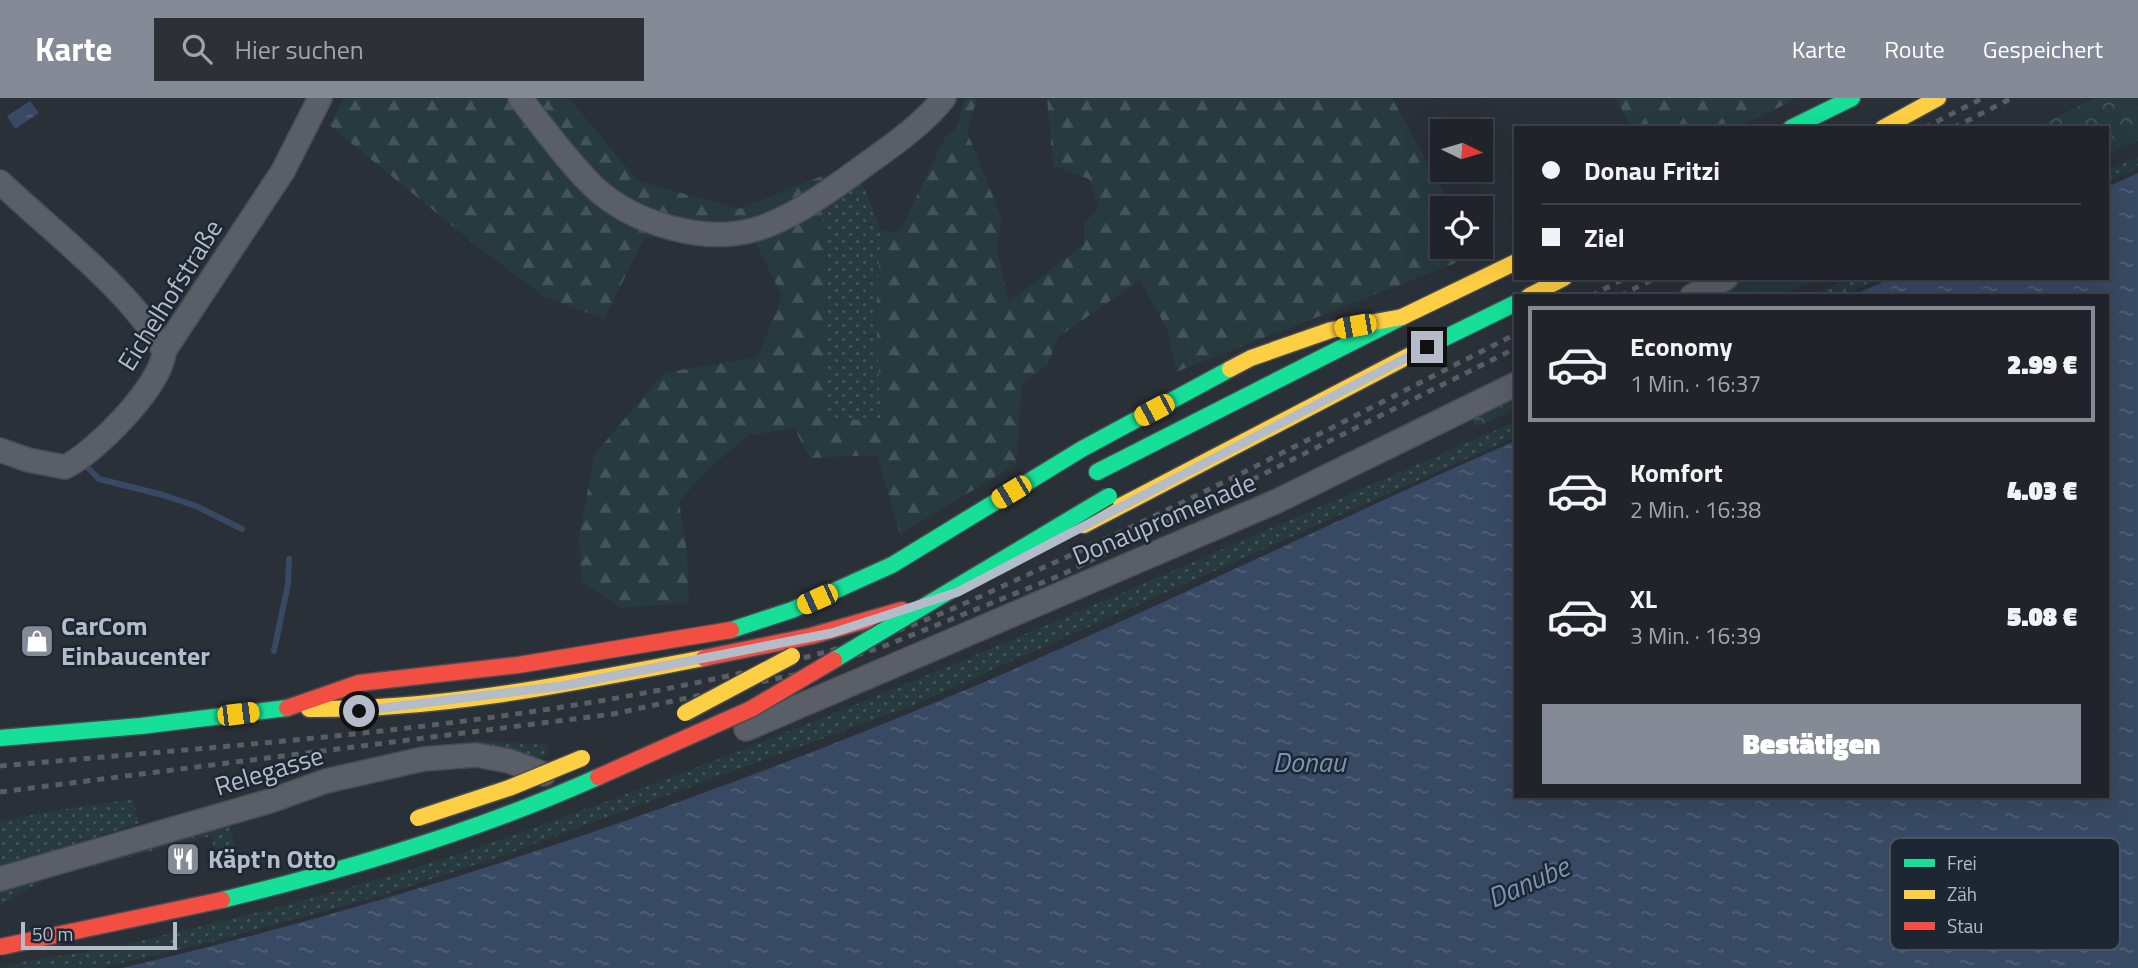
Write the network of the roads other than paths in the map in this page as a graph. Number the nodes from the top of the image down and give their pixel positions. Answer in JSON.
{"nodes":[{"id":1,"x":320,"y":98,"type":"edge"},
{"id":2,"x":520,"y":98,"type":"edge"},
{"id":3,"x":944,"y":98,"type":"edge"},
{"id":4,"x":1852,"y":98,"type":"edge"},
{"id":5,"x":1938,"y":98,"type":"edge"},
{"id":6,"x":1795,"y":126,"type":"edge"},
{"id":7,"x":1887,"y":126,"type":"edge"},
{"id":8,"x":0,"y":183,"type":"edge"},
{"id":9,"x":1514,"y":263,"type":"edge"},
{"id":10,"x":1560,"y":280,"type":"edge"},
{"id":11,"x":1722,"y":280,"type":"edge"},
{"id":12,"x":1533,"y":294,"type":"edge"},
{"id":13,"x":1696,"y":294,"type":"edge"},
{"id":14,"x":1514,"y":304,"type":"edge"},
{"id":15,"x":1402,"y":317,"type":"junction"},
{"id":16,"x":164,"y":351,"type":"junction"},
{"id":17,"x":1270,"y":385,"type":"junction"},
{"id":18,"x":1514,"y":385,"type":"edge"},
{"id":19,"x":1188,"y":444,"type":"dead end"},
{"id":20,"x":0,"y":450,"type":"edge"},
{"id":21,"x":1086,"y":479,"type":"dead end"},
{"id":22,"x":1132,"y":481,"type":"dead end"},
{"id":23,"x":895,"y":595,"type":"dead end"},
{"id":24,"x":286,"y":708,"type":"junction"},
{"id":25,"x":673,"y":719,"type":"dead end"},
{"id":26,"x":0,"y":738,"type":"edge"},
{"id":27,"x":599,"y":752,"type":"dead end"},
{"id":28,"x":597,"y":789,"type":"joint"},
{"id":29,"x":404,"y":822,"type":"dead end"},
{"id":30,"x":0,"y":879,"type":"edge"},
{"id":31,"x":0,"y":947,"type":"edge"}],
"edges":[{"from":1,"to":16,"type":"street","name":"Eichelhofstraße"},
{"from":2,"to":3,"type":"street"},
{"from":4,"to":6,"type":"main road"},
{"from":5,"to":7,"type":"main road"},
{"from":8,"to":16,"type":"street"},
{"from":9,"to":15,"type":"main road"},
{"from":10,"to":12,"type":"main road"},
{"from":11,"to":13,"type":"street"},
{"from":14,"to":24,"type":"main road"},
{"from":15,"to":17,"type":"main road"},
{"from":15,"to":24,"type":"main road"},
{"from":16,"to":20,"type":"street","name":"Eichelhofstraße"},
{"from":17,"to":19,"type":"main road"},
{"from":17,"to":21,"type":"main road"},
{"from":18,"to":28,"type":"street","name":"Donaupromenade"},
{"from":22,"to":31,"type":"main road","bridge":true},
{"from":23,"to":25,"type":"main road","bridge":true},
{"from":24,"to":26,"type":"main road"},
{"from":27,"to":29,"type":"main road","bridge":true},
{"from":28,"to":30,"type":"street","name":"Relegasse"}]}
